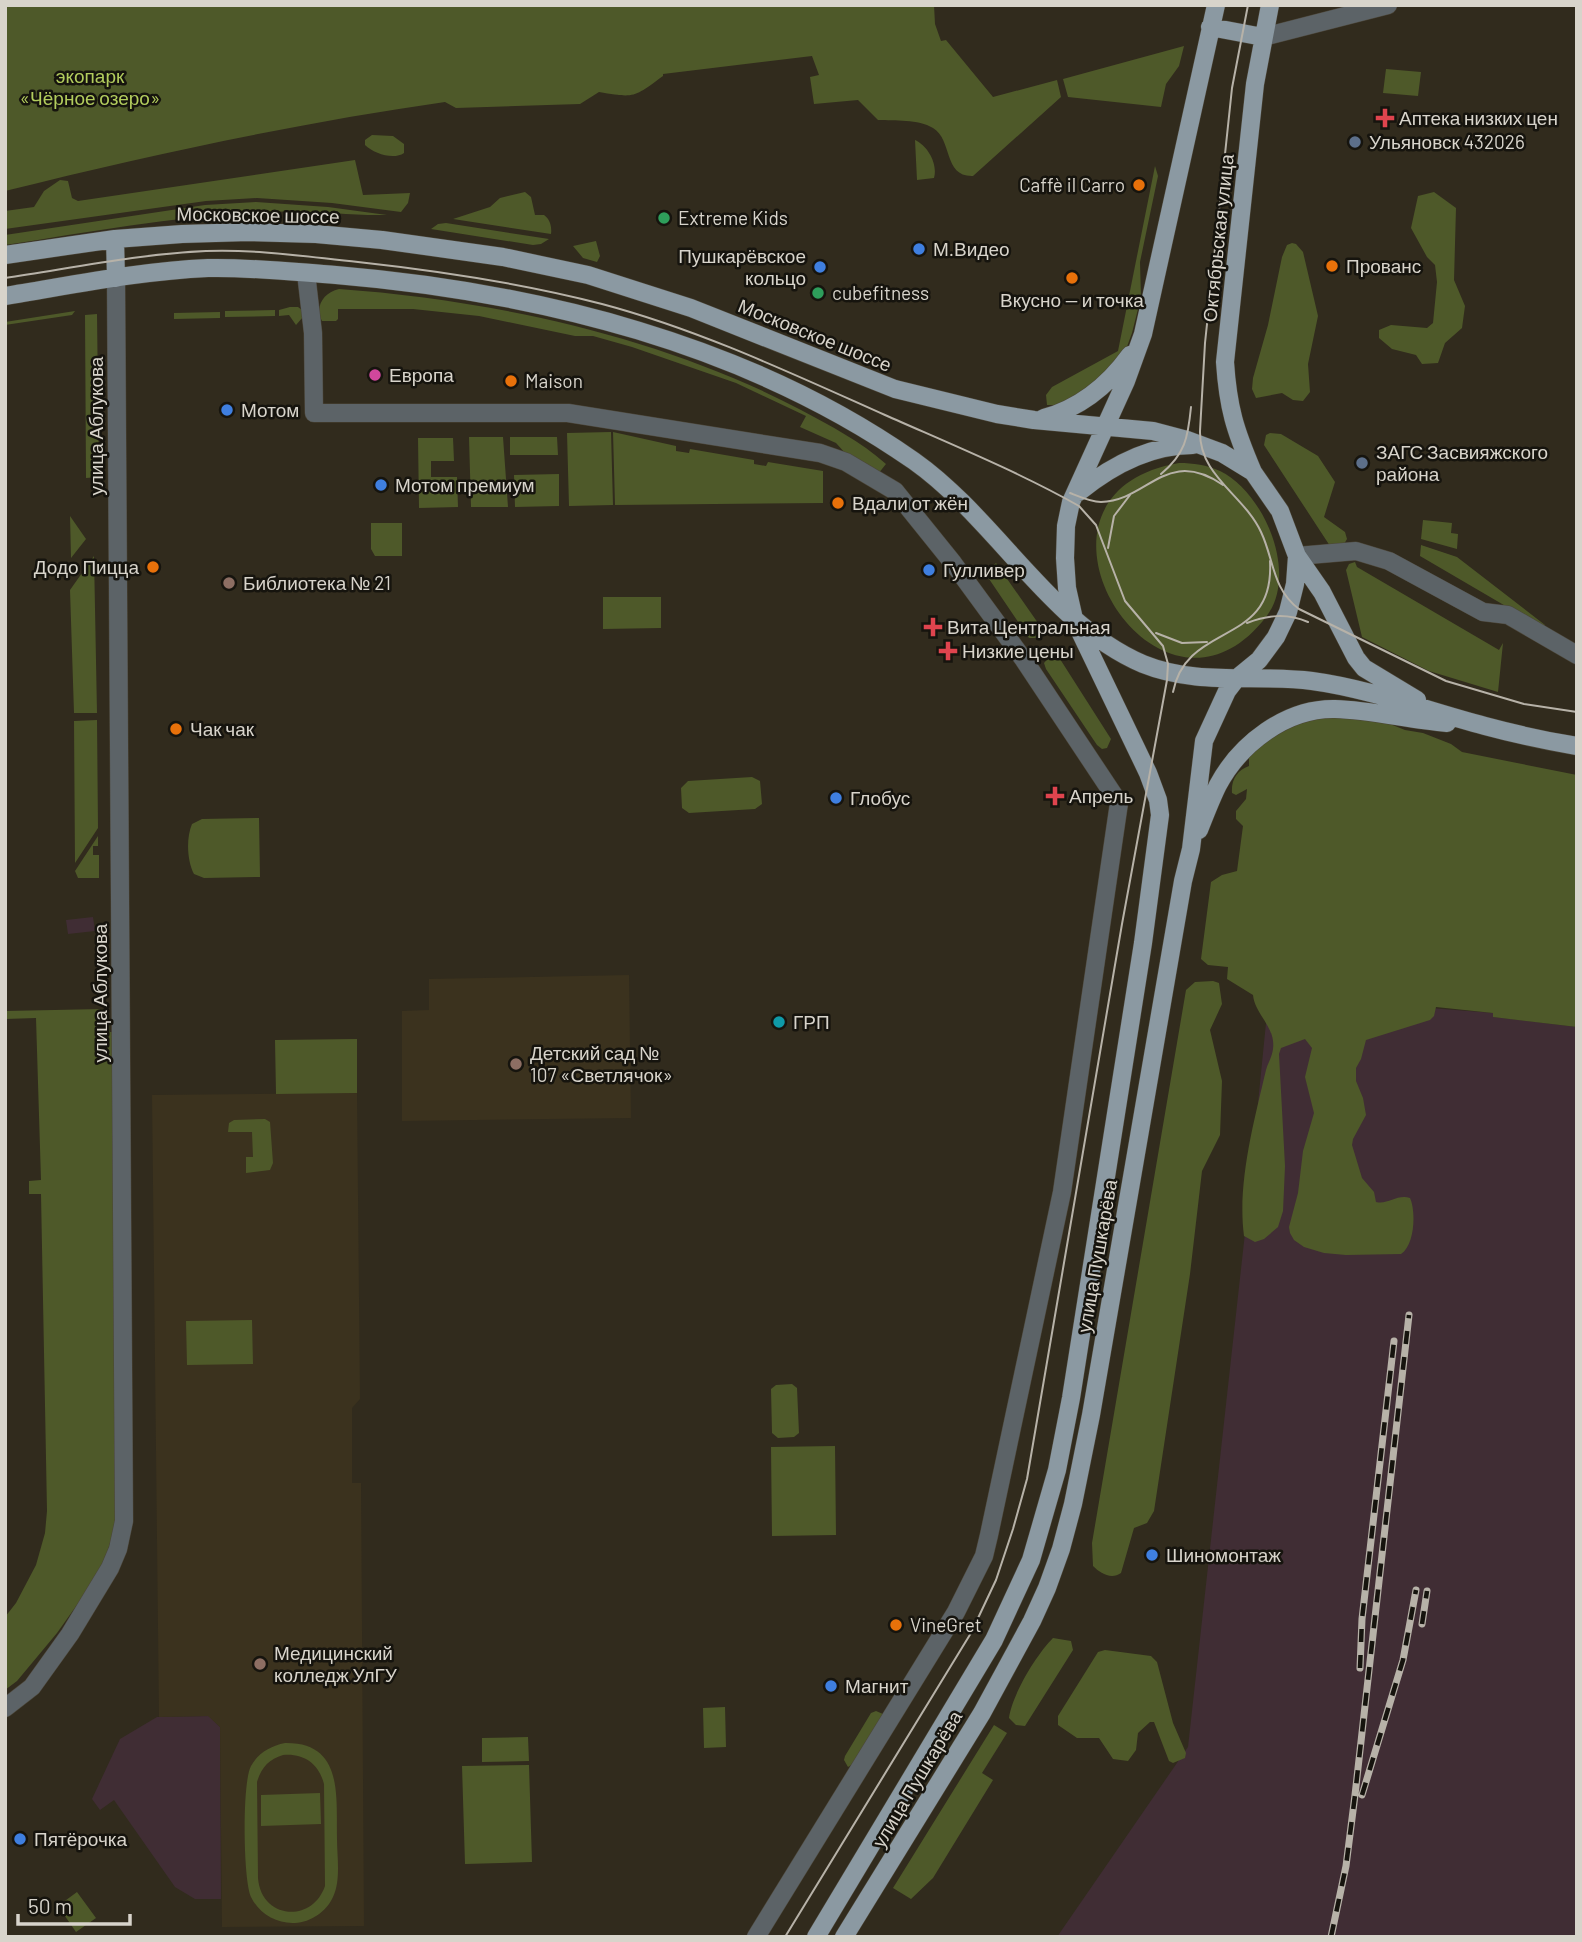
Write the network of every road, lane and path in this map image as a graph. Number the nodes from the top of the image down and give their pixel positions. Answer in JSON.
{"nodes":[{"id":1,"x":1216,"y":5,"type":"edge"},
{"id":2,"x":1270,"y":5,"type":"edge"},
{"id":3,"x":1388,"y":5,"type":"edge"},
{"id":4,"x":1210,"y":27,"type":"junction"},
{"id":5,"x":1263,"y":37,"type":"junction"},
{"id":6,"x":115,"y":239,"type":"junction"},
{"id":7,"x":5,"y":255,"type":"edge"},
{"id":8,"x":306,"y":273,"type":"junction"},
{"id":9,"x":116,"y":278,"type":"junction"},
{"id":10,"x":5,"y":296,"type":"edge"},
{"id":11,"x":1143,"y":334,"type":"junction"},
{"id":12,"x":1034,"y":420,"type":"junction"},
{"id":13,"x":1106,"y":425,"type":"junction"},
{"id":14,"x":1200,"y":445,"type":"junction"},
{"id":15,"x":1253,"y":472,"type":"junction"},
{"id":16,"x":1074,"y":495,"type":"junction"},
{"id":17,"x":1297,"y":556,"type":"junction"},
{"id":18,"x":1073,"y":619,"type":"junction"},
{"id":19,"x":1577,"y":655,"type":"edge"},
{"id":20,"x":1237,"y":678,"type":"junction"},
{"id":21,"x":1438,"y":712,"type":"junction"},
{"id":22,"x":1485,"y":726,"type":"junction"},
{"id":23,"x":1577,"y":746,"type":"edge"},
{"id":24,"x":1191,"y":849,"type":"junction"},
{"id":25,"x":5,"y":1708,"type":"edge"},
{"id":26,"x":756,"y":1937,"type":"edge"},
{"id":27,"x":816,"y":1937,"type":"edge"},
{"id":28,"x":844,"y":1937,"type":"edge"}],
"edges":[{"from":1,"to":4,"type":"main road"},
{"from":2,"to":5,"type":"main road","name":"Октябрьская улица"},
{"from":3,"to":5,"type":"street"},
{"from":4,"to":5,"type":"main road"},
{"from":4,"to":11,"type":"main road"},
{"from":5,"to":15,"type":"main road","name":"Октябрьская улица"},
{"from":6,"to":7,"type":"main road","name":"Московское шоссе"},
{"from":6,"to":9,"type":"main road","name":"улица Аблукова"},
{"from":6,"to":12,"type":"main road","name":"Московское шоссе"},
{"from":8,"to":9,"type":"main road"},
{"from":8,"to":18,"type":"main road"},
{"from":8,"to":26,"type":"street"},
{"from":9,"to":10,"type":"main road"},
{"from":9,"to":25,"type":"street","name":"улица Аблукова"},
{"from":11,"to":12,"type":"main road"},
{"from":11,"to":13,"type":"main road"},
{"from":12,"to":13,"type":"main road","name":"Московское шоссе"},
{"from":13,"to":14,"type":"main road","name":"Московское шоссе"},
{"from":13,"to":16,"type":"main road"},
{"from":14,"to":15,"type":"main road","name":"Московское шоссе"},
{"from":14,"to":16,"type":"main road"},
{"from":15,"to":17,"type":"main road","name":"Московское шоссе"},
{"from":16,"to":18,"type":"main road"},
{"from":17,"to":19,"type":"street"},
{"from":17,"to":20,"type":"main road","name":"улица Пушкарёва"},
{"from":17,"to":21,"type":"main road","name":"Московское шоссе"},
{"from":18,"to":20,"type":"main road"},
{"from":18,"to":27,"type":"main road","name":"улица Пушкарёва"},
{"from":20,"to":21,"type":"main road","name":"Московское шоссе"},
{"from":20,"to":24,"type":"main road","name":"улица Пушкарёва"},
{"from":21,"to":22,"type":"main road","name":"Московское шоссе"},
{"from":22,"to":23,"type":"main road","name":"Московское шоссе"},
{"from":22,"to":24,"type":"main road"},
{"from":24,"to":28,"type":"main road","name":"улица Пушкарёва"}]}
